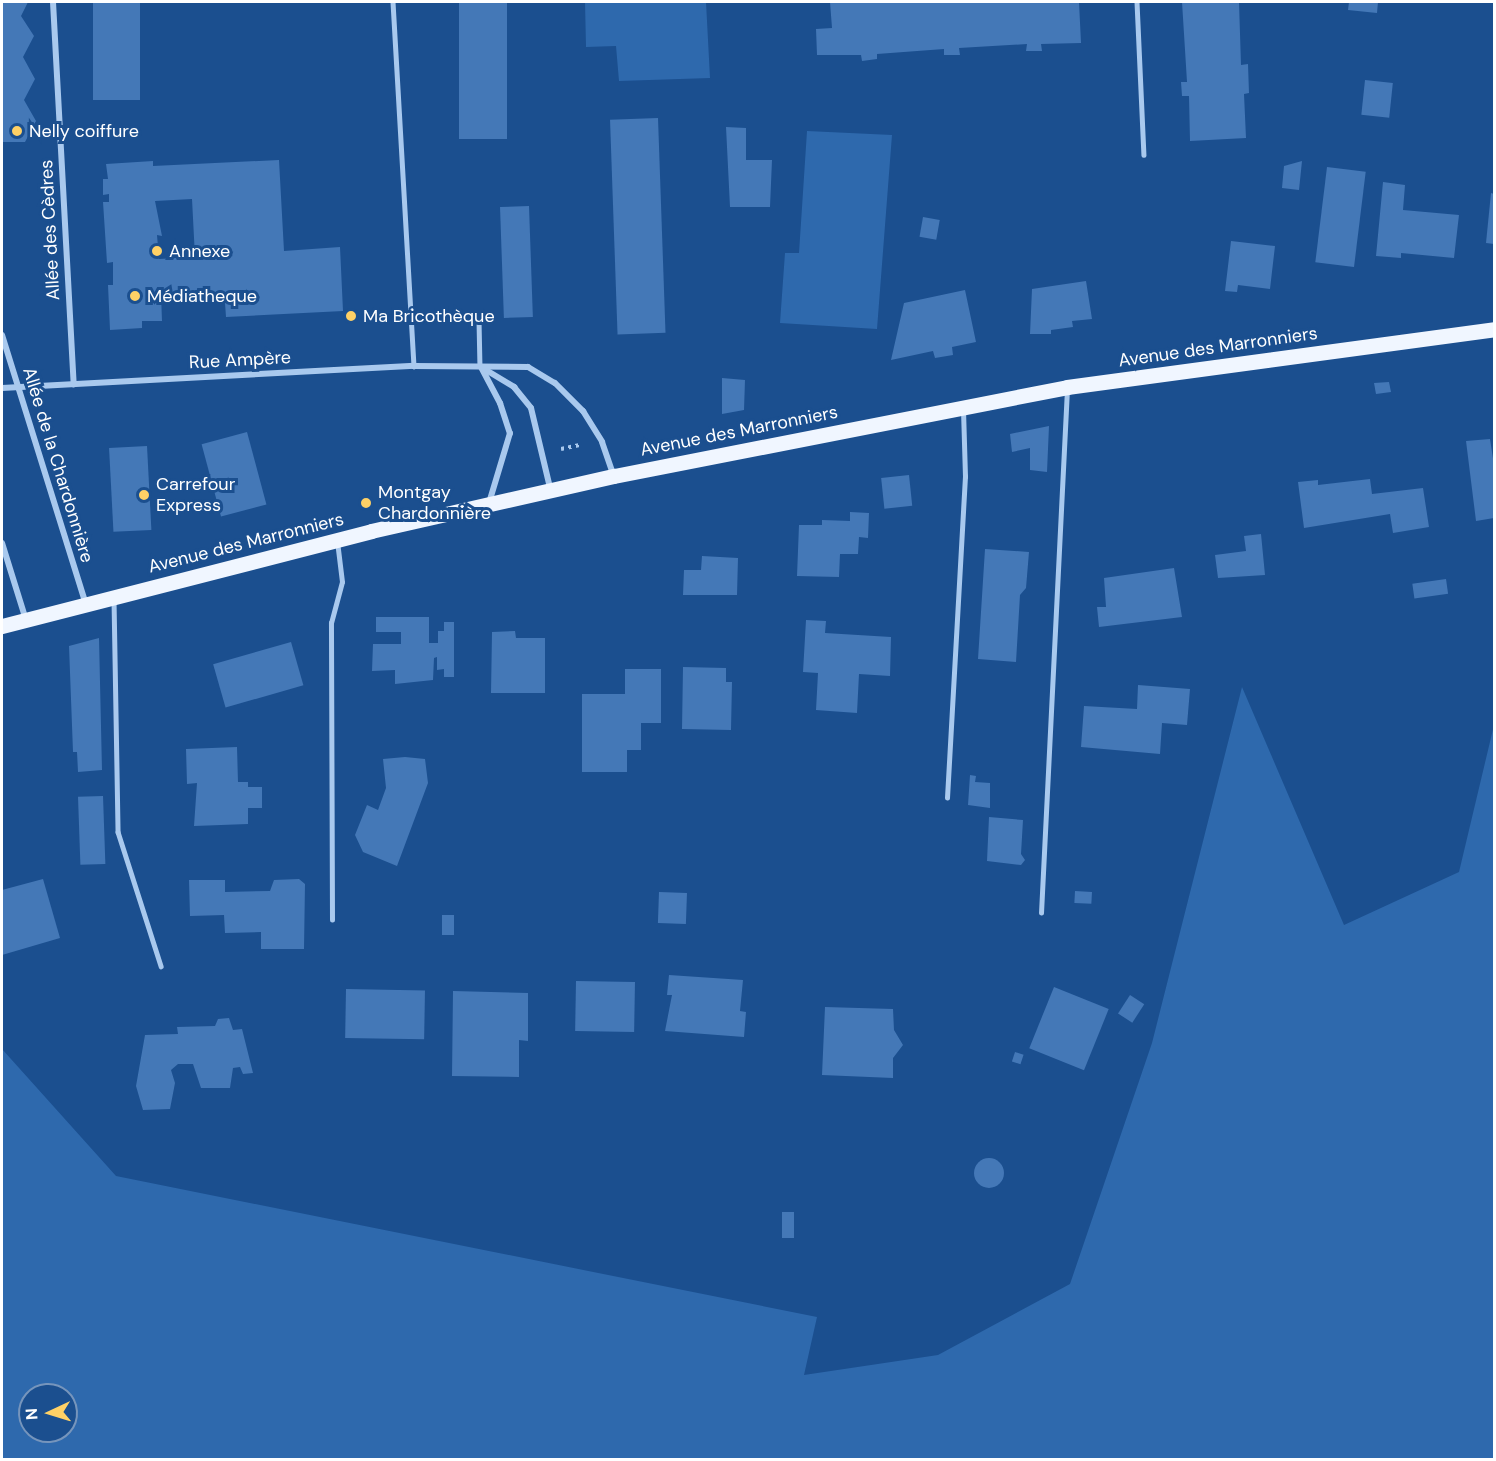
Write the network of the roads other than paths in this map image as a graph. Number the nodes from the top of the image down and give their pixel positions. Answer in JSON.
{"nodes":[{"id":1,"x":52,"y":2,"type":"edge"},
{"id":2,"x":393,"y":2,"type":"edge"},
{"id":3,"x":1137,"y":2,"type":"edge"},
{"id":4,"x":1144,"y":154,"type":"dead end"},
{"id":5,"x":479,"y":321,"type":"dead end"},
{"id":6,"x":1494,"y":329,"type":"edge"},
{"id":7,"x":2,"y":335,"type":"edge"},
{"id":8,"x":414,"y":366,"type":"junction"},
{"id":9,"x":480,"y":366,"type":"junction"},
{"id":10,"x":74,"y":384,"type":"junction"},
{"id":11,"x":18,"y":387,"type":"junction"},
{"id":12,"x":1067,"y":387,"type":"junction"},
{"id":13,"x":2,"y":388,"type":"edge"},
{"id":14,"x":963,"y":407,"type":"junction"},
{"id":15,"x":614,"y":476,"type":"junction"},
{"id":16,"x":550,"y":490,"type":"junction"},
{"id":17,"x":489,"y":503,"type":"junction"},
{"id":18,"x":337,"y":540,"type":"junction"},
{"id":19,"x":2,"y":543,"type":"edge"},
{"id":20,"x":114,"y":599,"type":"junction"},
{"id":21,"x":86,"y":605,"type":"junction"},
{"id":22,"x":26,"y":620,"type":"junction"},
{"id":23,"x":2,"y":626,"type":"edge"},
{"id":24,"x":947,"y":798,"type":"dead end"},
{"id":25,"x":1041,"y":913,"type":"dead end"},
{"id":26,"x":332,"y":920,"type":"dead end"},
{"id":27,"x":161,"y":966,"type":"dead end"}],
"edges":[{"from":1,"to":10,"type":"street","name":"Allée des Cèdres"},
{"from":2,"to":8,"type":"lane"},
{"from":3,"to":4,"type":"lane"},
{"from":5,"to":9,"type":"lane"},
{"from":6,"to":12,"type":"main road","name":"Avenue des Marronniers"},
{"from":7,"to":11,"type":"street","name":"Allée de la Chardonnière"},
{"from":8,"to":9,"type":"street","name":"Rue Ampère"},
{"from":8,"to":10,"type":"street","name":"Rue Ampère"},
{"from":9,"to":15,"type":"street","name":"Rue Ampère"},
{"from":9,"to":16,"type":"street"},
{"from":9,"to":17,"type":"street"},
{"from":10,"to":11,"type":"street","name":"Rue Ampère"},
{"from":11,"to":13,"type":"street","name":"Rue Ampère"},
{"from":11,"to":21,"type":"street","name":"Allée de la Chardonnière"},
{"from":12,"to":14,"type":"main road","name":"Avenue des Marronniers"},
{"from":12,"to":25,"type":"lane"},
{"from":14,"to":15,"type":"main road","name":"Avenue des Marronniers"},
{"from":14,"to":24,"type":"lane"},
{"from":15,"to":16,"type":"main road","name":"Avenue des Marronniers"},
{"from":16,"to":17,"type":"main road","name":"Avenue des Marronniers"},
{"from":17,"to":18,"type":"main road","name":"Avenue des Marronniers"},
{"from":18,"to":20,"type":"main road","name":"Avenue des Marronniers"},
{"from":18,"to":26,"type":"lane"},
{"from":19,"to":22,"type":"street"},
{"from":20,"to":21,"type":"main road","name":"Avenue des Marronniers"},
{"from":20,"to":27,"type":"lane"},
{"from":21,"to":22,"type":"main road","name":"Avenue des Marronniers"},
{"from":22,"to":23,"type":"main road","name":"Avenue des Marronniers"}]}
